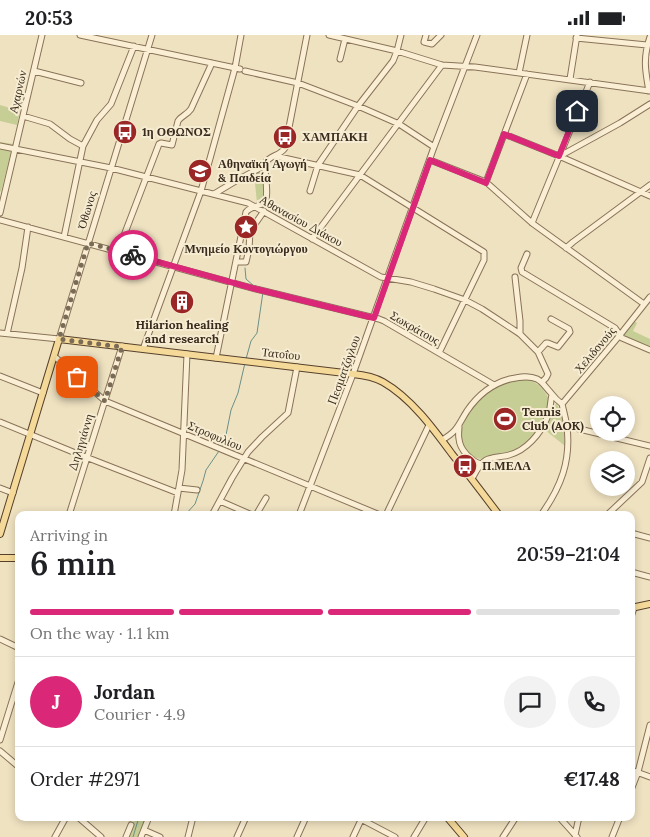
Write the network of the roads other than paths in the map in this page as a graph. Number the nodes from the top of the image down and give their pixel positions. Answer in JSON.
{"nodes":[{"id":1,"x":42,"y":35,"type":"edge"},
{"id":2,"x":80,"y":35,"type":"edge"},
{"id":3,"x":152,"y":35,"type":"edge"},
{"id":4,"x":242,"y":35,"type":"edge"},
{"id":5,"x":307,"y":35,"type":"edge"},
{"id":6,"x":329,"y":35,"type":"edge"},
{"id":7,"x":401,"y":35,"type":"edge"},
{"id":8,"x":426,"y":35,"type":"edge"},
{"id":9,"x":441,"y":35,"type":"edge"},
{"id":10,"x":477,"y":35,"type":"edge"},
{"id":11,"x":527,"y":35,"type":"edge"},
{"id":12,"x":617,"y":35,"type":"edge"},
{"id":13,"x":576,"y":36,"type":"edge"},
{"id":14,"x":650,"y":37,"type":"edge"},
{"id":15,"x":345,"y":39,"type":"junction"},
{"id":16,"x":615,"y":42,"type":"junction"},
{"id":17,"x":647,"y":45,"type":"junction"},
{"id":18,"x":134,"y":46,"type":"junction"},
{"id":19,"x":148,"y":49,"type":"junction"},
{"id":20,"x":397,"y":51,"type":"junction"},
{"id":21,"x":340,"y":59,"type":"dead end"},
{"id":22,"x":212,"y":63,"type":"junction"},
{"id":23,"x":442,"y":65,"type":"junction"},
{"id":24,"x":465,"y":66,"type":"junction"},
{"id":25,"x":240,"y":69,"type":"junction"},
{"id":26,"x":34,"y":71,"type":"junction"},
{"id":27,"x":519,"y":73,"type":"junction"},
{"id":28,"x":527,"y":74,"type":"junction"},
{"id":29,"x":570,"y":79,"type":"junction"},
{"id":30,"x":590,"y":82,"type":"junction"},
{"id":31,"x":82,"y":83,"type":"dead end"},
{"id":32,"x":298,"y":83,"type":"junction"},
{"id":33,"x":649,"y":91,"type":"edge"},
{"id":34,"x":650,"y":104,"type":"edge"},
{"id":35,"x":358,"y":107,"type":"junction"},
{"id":36,"x":23,"y":116,"type":"junction"},
{"id":37,"x":399,"y":124,"type":"junction"},
{"id":38,"x":504,"y":134,"type":"junction"},
{"id":39,"x":0,"y":146,"type":"edge"},
{"id":40,"x":83,"y":146,"type":"junction"},
{"id":41,"x":434,"y":147,"type":"junction"},
{"id":42,"x":15,"y":149,"type":"junction"},
{"id":43,"x":274,"y":155,"type":"junction"},
{"id":44,"x":559,"y":156,"type":"junction"},
{"id":45,"x":430,"y":160,"type":"junction"},
{"id":46,"x":79,"y":162,"type":"junction"},
{"id":47,"x":318,"y":165,"type":"junction"},
{"id":48,"x":264,"y":166,"type":"junction"},
{"id":49,"x":112,"y":168,"type":"junction"},
{"id":50,"x":360,"y":175,"type":"junction"},
{"id":51,"x":146,"y":178,"type":"junction"},
{"id":52,"x":486,"y":183,"type":"junction"},
{"id":53,"x":650,"y":185,"type":"edge"},
{"id":54,"x":201,"y":191,"type":"junction"},
{"id":55,"x":310,"y":191,"type":"dead end"},
{"id":56,"x":640,"y":192,"type":"junction"},
{"id":57,"x":214,"y":194,"type":"junction"},
{"id":58,"x":650,"y":196,"type":"edge"},
{"id":59,"x":255,"y":206,"type":"junction"},
{"id":60,"x":413,"y":208,"type":"junction"},
{"id":61,"x":264,"y":211,"type":"junction"},
{"id":62,"x":0,"y":213,"type":"edge"},
{"id":63,"x":0,"y":220,"type":"edge"},
{"id":64,"x":532,"y":223,"type":"junction"},
{"id":65,"x":28,"y":227,"type":"junction"},
{"id":66,"x":64,"y":237,"type":"junction"},
{"id":67,"x":312,"y":239,"type":"junction"},
{"id":68,"x":88,"y":243,"type":"junction"},
{"id":69,"x":566,"y":248,"type":"junction"},
{"id":70,"x":118,"y":251,"type":"junction"},
{"id":71,"x":527,"y":254,"type":"dead end"},
{"id":72,"x":236,"y":262,"type":"junction"},
{"id":73,"x":174,"y":266,"type":"junction"},
{"id":74,"x":515,"y":277,"type":"dead end"},
{"id":75,"x":388,"y":279,"type":"junction"},
{"id":76,"x":232,"y":282,"type":"junction"},
{"id":77,"x":650,"y":297,"type":"edge"},
{"id":78,"x":465,"y":300,"type":"junction"},
{"id":79,"x":644,"y":304,"type":"junction"},
{"id":80,"x":374,"y":318,"type":"junction"},
{"id":81,"x":550,"y":319,"type":"dead end"},
{"id":82,"x":0,"y":333,"type":"edge"},
{"id":83,"x":7,"y":334,"type":"junction"},
{"id":84,"x":520,"y":334,"type":"junction"},
{"id":85,"x":620,"y":335,"type":"junction"},
{"id":86,"x":59,"y":339,"type":"junction"},
{"id":87,"x":122,"y":347,"type":"junction"},
{"id":88,"x":143,"y":349,"type":"junction"},
{"id":89,"x":650,"y":350,"type":"edge"},
{"id":90,"x":538,"y":352,"type":"junction"},
{"id":91,"x":439,"y":353,"type":"junction"},
{"id":92,"x":187,"y":354,"type":"junction"},
{"id":93,"x":54,"y":356,"type":"junction"},
{"id":94,"x":216,"y":358,"type":"junction"},
{"id":95,"x":297,"y":367,"type":"junction"},
{"id":96,"x":353,"y":374,"type":"junction"},
{"id":97,"x":0,"y":377,"type":"edge"},
{"id":98,"x":542,"y":382,"type":"junction"},
{"id":99,"x":494,"y":385,"type":"junction"},
{"id":100,"x":43,"y":393,"type":"junction"},
{"id":101,"x":552,"y":395,"type":"junction"},
{"id":102,"x":105,"y":401,"type":"junction"},
{"id":103,"x":562,"y":404,"type":"junction"},
{"id":104,"x":0,"y":422,"type":"edge"},
{"id":105,"x":429,"y":425,"type":"junction"},
{"id":106,"x":459,"y":425,"type":"junction"},
{"id":107,"x":567,"y":426,"type":"junction"},
{"id":108,"x":184,"y":433,"type":"junction"},
{"id":109,"x":30,"y":435,"type":"junction"},
{"id":110,"x":442,"y":440,"type":"junction"},
{"id":111,"x":650,"y":446,"type":"edge"},
{"id":112,"x":464,"y":451,"type":"junction"},
{"id":113,"x":87,"y":458,"type":"junction"},
{"id":114,"x":650,"y":458,"type":"edge"},
{"id":115,"x":244,"y":459,"type":"junction"},
{"id":116,"x":456,"y":459,"type":"junction"},
{"id":117,"x":481,"y":464,"type":"junction"},
{"id":118,"x":472,"y":479,"type":"junction"},
{"id":119,"x":310,"y":486,"type":"junction"},
{"id":120,"x":0,"y":488,"type":"edge"},
{"id":121,"x":197,"y":490,"type":"dead end"},
{"id":122,"x":179,"y":491,"type":"junction"},
{"id":123,"x":13,"y":493,"type":"junction"},
{"id":124,"x":266,"y":497,"type":"dead end"},
{"id":125,"x":220,"y":501,"type":"junction"},
{"id":126,"x":70,"y":511,"type":"edge"},
{"id":127,"x":175,"y":511,"type":"edge"},
{"id":128,"x":214,"y":511,"type":"edge"},
{"id":129,"x":243,"y":511,"type":"edge"},
{"id":130,"x":258,"y":511,"type":"edge"},
{"id":131,"x":301,"y":511,"type":"edge"},
{"id":132,"x":370,"y":511,"type":"edge"},
{"id":133,"x":388,"y":511,"type":"edge"},
{"id":134,"x":496,"y":511,"type":"edge"},
{"id":135,"x":543,"y":511,"type":"edge"},
{"id":136,"x":611,"y":511,"type":"edge"},
{"id":137,"x":635,"y":534,"type":"edge"},
{"id":138,"x":0,"y":535,"type":"edge"},
{"id":139,"x":650,"y":538,"type":"edge"},
{"id":140,"x":0,"y":558,"type":"edge"},
{"id":141,"x":15,"y":558,"type":"edge"},
{"id":142,"x":635,"y":573,"type":"edge"},
{"id":143,"x":650,"y":577,"type":"edge"},
{"id":144,"x":650,"y":605,"type":"edge"},
{"id":145,"x":635,"y":608,"type":"edge"},
{"id":146,"x":0,"y":639,"type":"edge"},
{"id":147,"x":15,"y":646,"type":"edge"},
{"id":148,"x":15,"y":692,"type":"edge"},
{"id":149,"x":650,"y":725,"type":"edge"},
{"id":150,"x":0,"y":740,"type":"edge"},
{"id":151,"x":0,"y":751,"type":"edge"},
{"id":152,"x":15,"y":762,"type":"edge"},
{"id":153,"x":635,"y":771,"type":"edge"},
{"id":154,"x":638,"y":772,"type":"junction"},
{"id":155,"x":650,"y":777,"type":"edge"},
{"id":156,"x":635,"y":780,"type":"edge"},
{"id":157,"x":64,"y":821,"type":"edge"},
{"id":158,"x":83,"y":821,"type":"edge"},
{"id":159,"x":147,"y":821,"type":"edge"},
{"id":160,"x":192,"y":821,"type":"edge"},
{"id":161,"x":244,"y":821,"type":"edge"},
{"id":162,"x":304,"y":821,"type":"edge"},
{"id":163,"x":358,"y":821,"type":"edge"},
{"id":164,"x":363,"y":821,"type":"edge"},
{"id":165,"x":424,"y":821,"type":"edge"},
{"id":166,"x":450,"y":821,"type":"edge"},
{"id":167,"x":513,"y":821,"type":"edge"},
{"id":168,"x":563,"y":821,"type":"edge"},
{"id":169,"x":578,"y":821,"type":"edge"},
{"id":170,"x":618,"y":821,"type":"edge"},
{"id":171,"x":131,"y":825,"type":"dead end"},
{"id":172,"x":144,"y":830,"type":"junction"},
{"id":173,"x":576,"y":836,"type":"edge"},
{"id":174,"x":55,"y":837,"type":"edge"},
{"id":175,"x":101,"y":837,"type":"edge"},
{"id":176,"x":126,"y":837,"type":"edge"},
{"id":177,"x":142,"y":837,"type":"edge"},
{"id":178,"x":160,"y":837,"type":"edge"},
{"id":179,"x":188,"y":837,"type":"edge"},
{"id":180,"x":237,"y":837,"type":"edge"},
{"id":181,"x":297,"y":837,"type":"edge"},
{"id":182,"x":353,"y":837,"type":"edge"},
{"id":183,"x":395,"y":837,"type":"edge"},
{"id":184,"x":414,"y":837,"type":"edge"},
{"id":185,"x":464,"y":837,"type":"edge"},
{"id":186,"x":502,"y":837,"type":"edge"},
{"id":187,"x":612,"y":837,"type":"edge"}],
"edges":[{"from":1,"to":26,"type":"street","name":"Αχαρνών"},
{"from":2,"to":18,"type":"street"},
{"from":3,"to":19,"type":"street","name":"Όθωνος"},
{"from":4,"to":25,"type":"street"},
{"from":5,"to":32,"type":"street"},
{"from":6,"to":15,"type":"street"},
{"from":7,"to":20,"type":"street"},
{"from":8,"to":9,"type":"street"},
{"from":10,"to":24,"type":"street","name":"Πεσματζόγλου"},
{"from":11,"to":27,"type":"street"},
{"from":12,"to":16,"type":"street"},
{"from":13,"to":16,"type":"street"},
{"from":13,"to":29,"type":"street"},
{"from":14,"to":17,"type":"street"},
{"from":15,"to":20,"type":"street"},
{"from":15,"to":21,"type":"street"},
{"from":16,"to":17,"type":"street"},
{"from":17,"to":33,"type":"street"},
{"from":18,"to":19,"type":"street"},
{"from":18,"to":40,"type":"street"},
{"from":19,"to":22,"type":"street"},
{"from":19,"to":49,"type":"street","name":"Όθωνος"},
{"from":20,"to":23,"type":"street"},
{"from":20,"to":35,"type":"street"},
{"from":22,"to":25,"type":"street"},
{"from":22,"to":51,"type":"street"},
{"from":23,"to":24,"type":"street"},
{"from":23,"to":37,"type":"street"},
{"from":24,"to":27,"type":"street"},
{"from":24,"to":41,"type":"street","name":"Πεσματζόγλου"},
{"from":25,"to":32,"type":"street"},
{"from":25,"to":54,"type":"street"},
{"from":26,"to":31,"type":"street"},
{"from":26,"to":36,"type":"street","name":"Αχαρνών"},
{"from":27,"to":28,"type":"street"},
{"from":28,"to":29,"type":"street"},
{"from":28,"to":38,"type":"street"},
{"from":29,"to":30,"type":"street"},
{"from":30,"to":33,"type":"street"},
{"from":30,"to":44,"type":"street"},
{"from":32,"to":35,"type":"street"},
{"from":32,"to":43,"type":"street"},
{"from":34,"to":44,"type":"street"},
{"from":35,"to":37,"type":"street"},
{"from":35,"to":47,"type":"street"},
{"from":36,"to":40,"type":"street"},
{"from":36,"to":42,"type":"street","name":"Αχαρνών"},
{"from":37,"to":41,"type":"street"},
{"from":37,"to":50,"type":"street"},
{"from":38,"to":44,"type":"street"},
{"from":38,"to":52,"type":"street"},
{"from":39,"to":42,"type":"street","name":"Αθανασίου Διάκου"},
{"from":40,"to":46,"type":"street"},
{"from":41,"to":45,"type":"street","name":"Πεσματζόγλου"},
{"from":42,"to":46,"type":"street","name":"Αθανασίου Διάκου"},
{"from":42,"to":62,"type":"street","name":"Αχαρνών"},
{"from":43,"to":47,"type":"street"},
{"from":43,"to":48,"type":"street"},
{"from":44,"to":56,"type":"street"},
{"from":44,"to":64,"type":"street"},
{"from":45,"to":52,"type":"street"},
{"from":45,"to":60,"type":"street","name":"Πεσματζόγλου"},
{"from":46,"to":49,"type":"street","name":"Αθανασίου Διάκου"},
{"from":46,"to":66,"type":"street"},
{"from":47,"to":50,"type":"street"},
{"from":47,"to":55,"type":"street"},
{"from":48,"to":57,"type":"street"},
{"from":48,"to":59,"type":"street"},
{"from":49,"to":51,"type":"street","name":"Αθανασίου Διάκου"},
{"from":49,"to":68,"type":"street","name":"Όθωνος"},
{"from":50,"to":60,"type":"street"},
{"from":50,"to":67,"type":"street"},
{"from":51,"to":54,"type":"street","name":"Αθανασίου Διάκου"},
{"from":51,"to":70,"type":"street"},
{"from":52,"to":64,"type":"street"},
{"from":53,"to":56,"type":"street"},
{"from":54,"to":57,"type":"street","name":"Αθανασίου Διάκου"},
{"from":54,"to":73,"type":"street"},
{"from":56,"to":58,"type":"street"},
{"from":56,"to":69,"type":"street"},
{"from":57,"to":59,"type":"street","name":"Αθανασίου Διάκου"},
{"from":59,"to":61,"type":"street","name":"Αθανασίου Διάκου"},
{"from":59,"to":72,"type":"street"},
{"from":60,"to":75,"type":"street","name":"Πεσματζόγλου"},
{"from":60,"to":78,"type":"street"},
{"from":61,"to":67,"type":"street","name":"Αθανασίου Διάκου"},
{"from":61,"to":72,"type":"street"},
{"from":63,"to":65,"type":"street","name":"Σωκράτους"},
{"from":64,"to":69,"type":"street"},
{"from":65,"to":66,"type":"street","name":"Σωκράτους"},
{"from":65,"to":83,"type":"street"},
{"from":66,"to":68,"type":"street","name":"Σωκράτους"},
{"from":67,"to":75,"type":"street","name":"Αθανασίου Διάκου"},
{"from":68,"to":70,"type":"street","name":"Σωκράτους"},
{"from":68,"to":86,"type":"street","name":"Όθωνος"},
{"from":69,"to":79,"type":"street"},
{"from":70,"to":73,"type":"street","name":"Σωκράτους"},
{"from":71,"to":85,"type":"street"},
{"from":72,"to":76,"type":"street"},
{"from":73,"to":76,"type":"street","name":"Σωκράτους"},
{"from":73,"to":88,"type":"street"},
{"from":74,"to":84,"type":"street"},
{"from":75,"to":78,"type":"street","name":"Αθανασίου Διάκου"},
{"from":75,"to":80,"type":"street","name":"Πεσματζόγλου"},
{"from":76,"to":80,"type":"street","name":"Σωκράτους"},
{"from":76,"to":94,"type":"street"},
{"from":77,"to":79,"type":"street","name":"Χελιδονούς"},
{"from":78,"to":84,"type":"street","name":"Αθανασίου Διάκου"},
{"from":78,"to":91,"type":"street"},
{"from":79,"to":85,"type":"street","name":"Χελιδονούς"},
{"from":80,"to":91,"type":"street","name":"Σωκράτους"},
{"from":80,"to":96,"type":"street","name":"Πεσματζόγλου"},
{"from":81,"to":90,"type":"street"},
{"from":82,"to":83,"type":"street","name":"Τατοΐου"},
{"from":83,"to":86,"type":"street","name":"Τατοΐου"},
{"from":84,"to":90,"type":"street","name":"Αθανασίου Διάκου"},
{"from":85,"to":89,"type":"street"},
{"from":85,"to":103,"type":"street","name":"Χελιδονούς"},
{"from":86,"to":87,"type":"main road","name":"Τατοΐου"},
{"from":86,"to":93,"type":"main road","name":"Όθωνος"},
{"from":87,"to":88,"type":"main road","name":"Τατοΐου"},
{"from":87,"to":102,"type":"street","name":"Δηληγιάννη"},
{"from":88,"to":92,"type":"main road","name":"Τατοΐου"},
{"from":90,"to":98,"type":"street","name":"Αθανασίου Διάκου"},
{"from":91,"to":99,"type":"street","name":"Σωκράτους"},
{"from":92,"to":94,"type":"main road","name":"Τατοΐου"},
{"from":92,"to":108,"type":"street"},
{"from":93,"to":100,"type":"main road","name":"Όθωνος"},
{"from":93,"to":102,"type":"street","name":"Στροφυλίου"},
{"from":94,"to":95,"type":"main road","name":"Τατοΐου"},
{"from":95,"to":96,"type":"main road","name":"Τατοΐου"},
{"from":95,"to":115,"type":"street"},
{"from":96,"to":105,"type":"main road","name":"Τατοΐου"},
{"from":96,"to":119,"type":"street","name":"Πεσματζόγλου"},
{"from":97,"to":100,"type":"street"},
{"from":98,"to":99,"type":"street"},
{"from":98,"to":101,"type":"street"},
{"from":99,"to":106,"type":"street"},
{"from":100,"to":109,"type":"main road","name":"Όθωνος"},
{"from":101,"to":103,"type":"street"},
{"from":101,"to":117,"type":"street"},
{"from":102,"to":108,"type":"street","name":"Στροφυλίου"},
{"from":102,"to":113,"type":"street","name":"Δηληγιάννη"},
{"from":103,"to":107,"type":"street"},
{"from":104,"to":109,"type":"street"},
{"from":105,"to":110,"type":"main road","name":"Τατοΐου"},
{"from":105,"to":133,"type":"street"},
{"from":106,"to":110,"type":"street"},
{"from":106,"to":112,"type":"street"},
{"from":107,"to":111,"type":"street"},
{"from":107,"to":135,"type":"street"},
{"from":108,"to":115,"type":"street","name":"Στροφυλίου"},
{"from":108,"to":122,"type":"street"},
{"from":109,"to":113,"type":"street"},
{"from":109,"to":123,"type":"main road","name":"Όθωνος"},
{"from":110,"to":116,"type":"main road","name":"Τατοΐου"},
{"from":112,"to":116,"type":"street"},
{"from":112,"to":117,"type":"street"},
{"from":113,"to":122,"type":"street"},
{"from":113,"to":126,"type":"street","name":"Δηληγιάννη"},
{"from":114,"to":136,"type":"street"},
{"from":115,"to":119,"type":"street","name":"Στροφυλίου"},
{"from":115,"to":125,"type":"street"},
{"from":116,"to":118,"type":"main road","name":"Τατοΐου"},
{"from":117,"to":118,"type":"street"},
{"from":118,"to":134,"type":"main road","name":"Τατοΐου"},
{"from":119,"to":131,"type":"street","name":"Πεσματζόγλου"},
{"from":119,"to":132,"type":"street","name":"Στροφυλίου"},
{"from":120,"to":123,"type":"street"},
{"from":121,"to":122,"type":"street"},
{"from":122,"to":127,"type":"street"},
{"from":123,"to":138,"type":"main road","name":"Όθωνος"},
{"from":124,"to":130,"type":"street"},
{"from":125,"to":128,"type":"street"},
{"from":125,"to":129,"type":"street"},
{"from":137,"to":139,"type":"street"},
{"from":140,"to":141,"type":"main road"},
{"from":142,"to":143,"type":"street"},
{"from":144,"to":145,"type":"main road"},
{"from":146,"to":147,"type":"street"},
{"from":148,"to":150,"type":"street"},
{"from":149,"to":154,"type":"street"},
{"from":151,"to":152,"type":"street"},
{"from":153,"to":154,"type":"street"},
{"from":154,"to":155,"type":"street"},
{"from":154,"to":156,"type":"street"},
{"from":157,"to":174,"type":"street"},
{"from":158,"to":175,"type":"street"},
{"from":159,"to":172,"type":"street"},
{"from":160,"to":179,"type":"street"},
{"from":161,"to":180,"type":"street"},
{"from":162,"to":181,"type":"street"},
{"from":163,"to":182,"type":"street"},
{"from":164,"to":183,"type":"street"},
{"from":165,"to":184,"type":"street"},
{"from":166,"to":185,"type":"main road"},
{"from":167,"to":186,"type":"street"},
{"from":168,"to":173,"type":"street"},
{"from":169,"to":173,"type":"street"},
{"from":170,"to":187,"type":"street"},
{"from":171,"to":176,"type":"street"},
{"from":172,"to":177,"type":"street"},
{"from":172,"to":178,"type":"street"}]}
